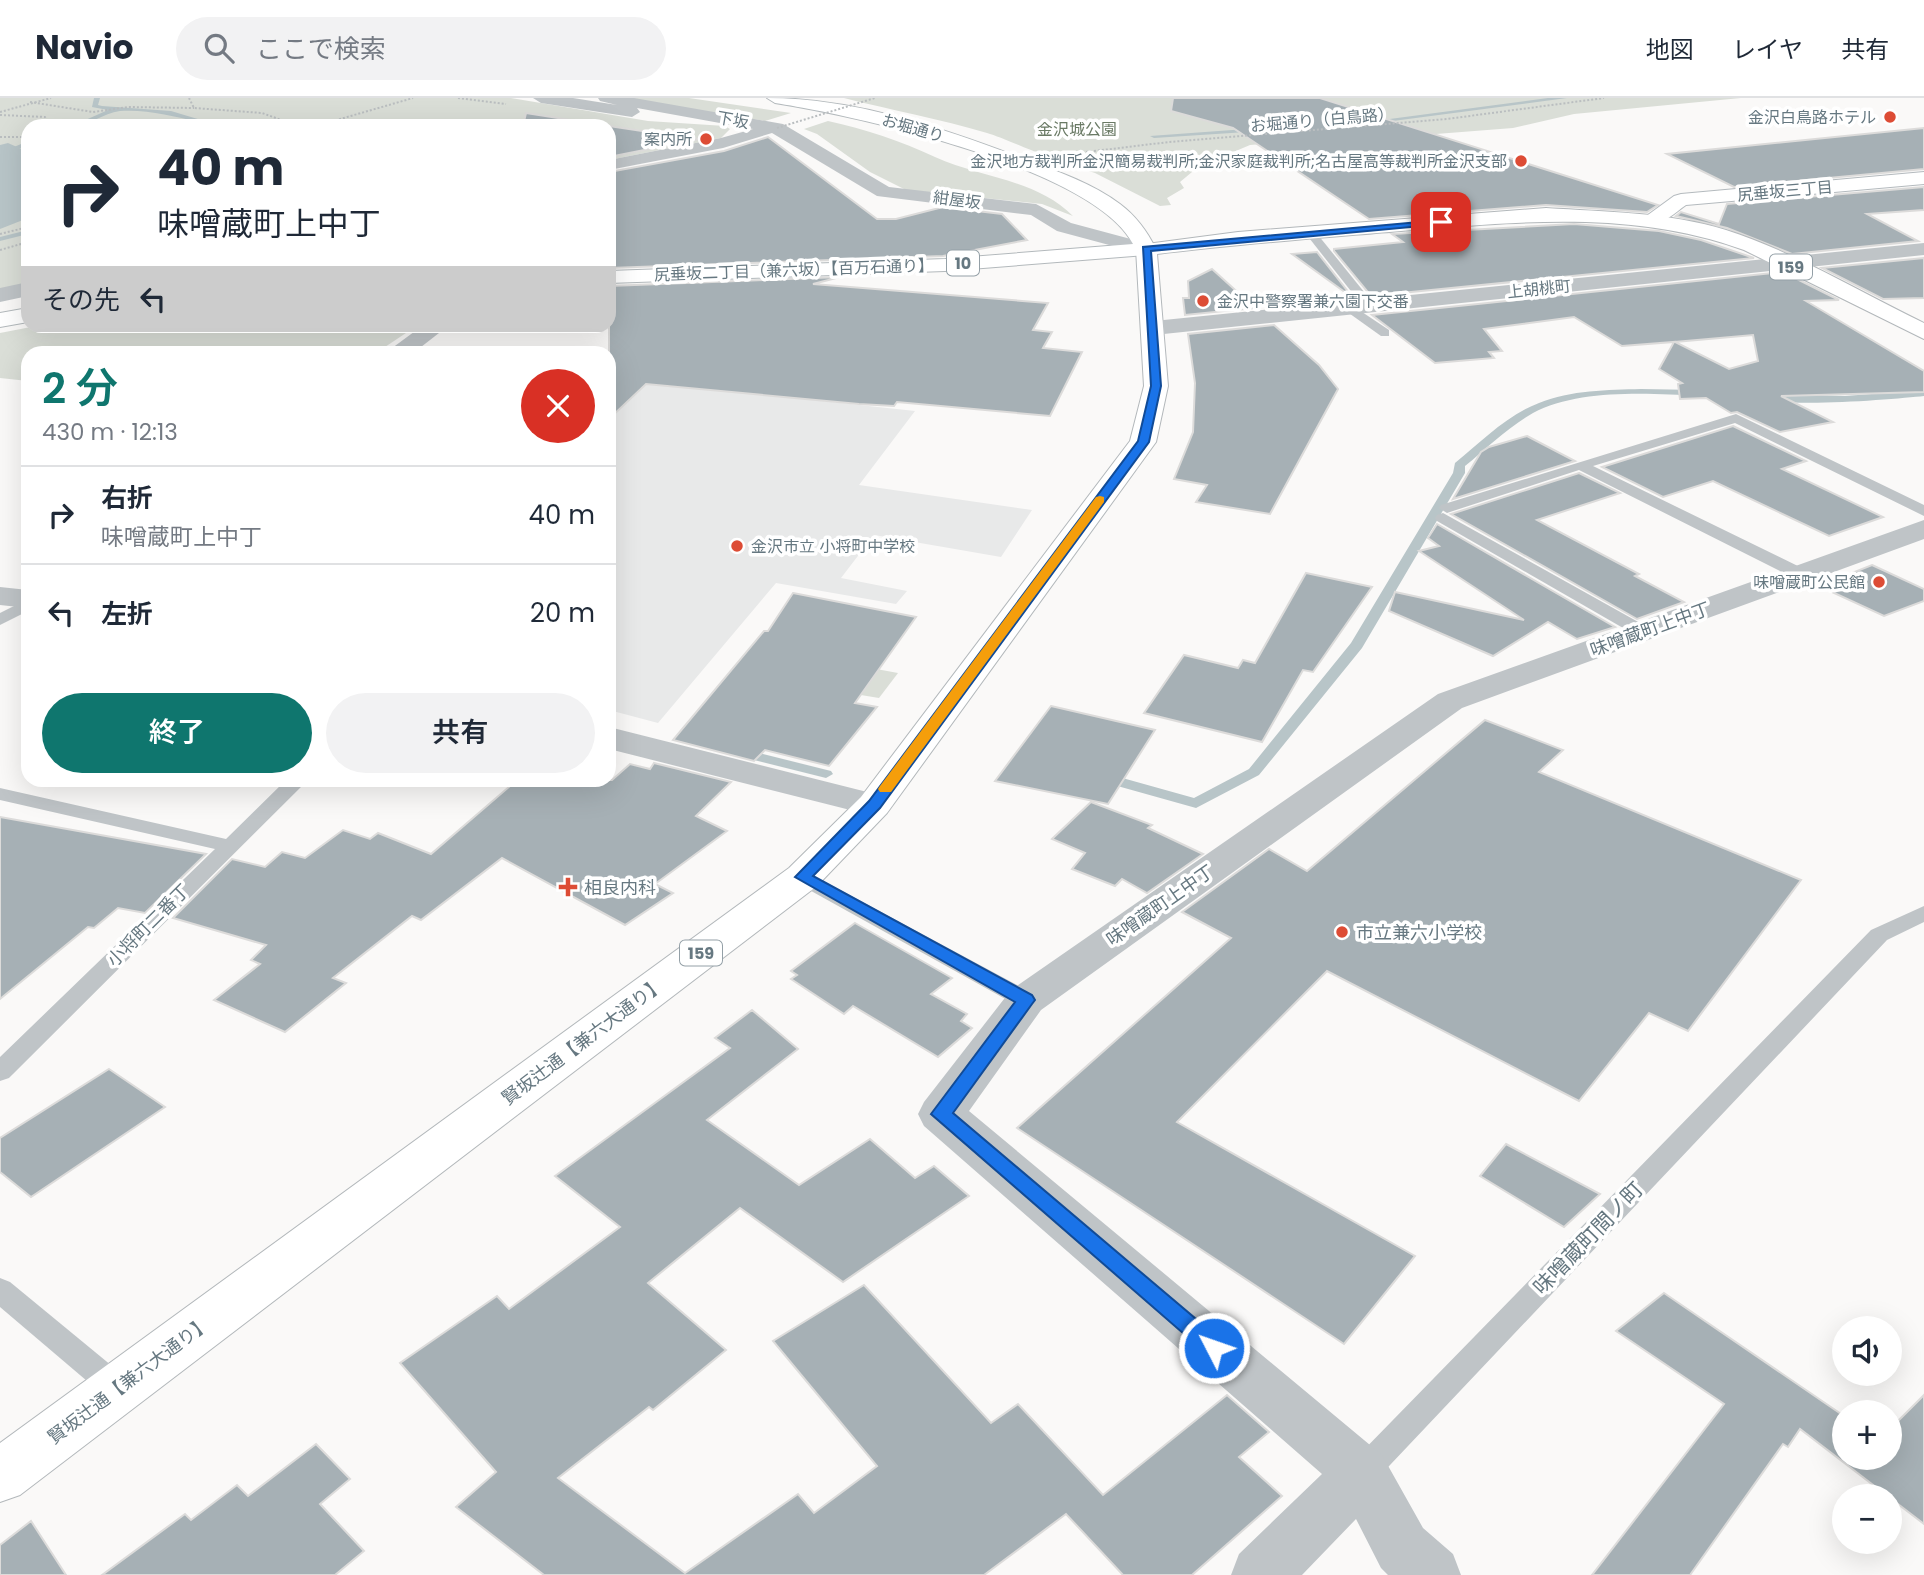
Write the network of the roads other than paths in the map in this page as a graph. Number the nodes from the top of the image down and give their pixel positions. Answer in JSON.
{"nodes":[{"id":1,"x":541,"y":98,"type":"edge"},
{"id":2,"x":606,"y":98,"type":"edge"},
{"id":3,"x":775,"y":98,"type":"edge"},
{"id":4,"x":777,"y":128,"type":"junction"},
{"id":5,"x":616,"y":164,"type":"edge"},
{"id":6,"x":1924,"y":178,"type":"edge"},
{"id":7,"x":1651,"y":220,"type":"junction"},
{"id":8,"x":1310,"y":232,"type":"junction"},
{"id":9,"x":1146,"y":248,"type":"junction"},
{"id":10,"x":1924,"y":249,"type":"edge"},
{"id":11,"x":1784,"y":264,"type":"junction"},
{"id":12,"x":616,"y":277,"type":"edge"},
{"id":13,"x":21,"y":290,"type":"edge"},
{"id":14,"x":0,"y":295,"type":"edge"},
{"id":15,"x":1359,"y":307,"type":"junction"},
{"id":16,"x":21,"y":316,"type":"edge"},
{"id":17,"x":0,"y":320,"type":"edge"},
{"id":18,"x":1154,"y":328,"type":"junction"},
{"id":19,"x":1924,"y":332,"type":"edge"},
{"id":20,"x":427,"y":333,"type":"edge"},
{"id":21,"x":1384,"y":333,"type":"dead end"},
{"id":22,"x":408,"y":346,"type":"edge"},
{"id":23,"x":1580,"y":466,"type":"junction"},
{"id":24,"x":1924,"y":511,"type":"edge"},
{"id":25,"x":1924,"y":528,"type":"edge"},
{"id":26,"x":1802,"y":575,"type":"junction"},
{"id":27,"x":0,"y":596,"type":"edge"},
{"id":28,"x":21,"y":598,"type":"edge"},
{"id":29,"x":21,"y":608,"type":"edge"},
{"id":30,"x":0,"y":620,"type":"edge"},
{"id":31,"x":1643,"y":632,"type":"junction"},
{"id":32,"x":616,"y":740,"type":"edge"},
{"id":33,"x":291,"y":787,"type":"edge"},
{"id":34,"x":0,"y":794,"type":"edge"},
{"id":35,"x":874,"y":805,"type":"junction"},
{"id":36,"x":229,"y":846,"type":"junction"},
{"id":37,"x":803,"y":877,"type":"junction"},
{"id":38,"x":1924,"y":913,"type":"edge"},
{"id":39,"x":1026,"y":1000,"type":"junction"},
{"id":40,"x":0,"y":1072,"type":"edge"},
{"id":41,"x":0,"y":1290,"type":"edge"},
{"id":42,"x":118,"y":1389,"type":"junction"},
{"id":43,"x":1362,"y":1473,"type":"junction"},
{"id":44,"x":0,"y":1476,"type":"edge"},
{"id":45,"x":1261,"y":1575,"type":"edge"},
{"id":46,"x":1431,"y":1575,"type":"edge"}],
"edges":[{"from":1,"to":4,"type":"street"},
{"from":2,"to":4,"type":"street","name":"下坂"},
{"from":3,"to":9,"type":"main road","name":"お堀通り"},
{"from":4,"to":5,"type":"street"},
{"from":4,"to":9,"type":"street","name":"紺屋坂"},
{"from":6,"to":7,"type":"main road","name":"尻垂坂三丁目"},
{"from":7,"to":8,"type":"main road","number":"159"},
{"from":7,"to":11,"type":"main road","number":"159"},
{"from":8,"to":9,"type":"main road","number":"159"},
{"from":8,"to":15,"type":"lane"},
{"from":9,"to":12,"type":"main road","name":"尻垂坂二丁目（兼六坂）【百万石通り】","number":"10"},
{"from":9,"to":18,"type":"main road","name":"賢坂辻通【兼六大通り】","number":"159"},
{"from":10,"to":11,"type":"street","name":"上胡桃町"},
{"from":11,"to":15,"type":"street","name":"上胡桃町"},
{"from":11,"to":19,"type":"main road","number":"159"},
{"from":13,"to":14,"type":"street"},
{"from":15,"to":18,"type":"street","name":"上胡桃町"},
{"from":15,"to":21,"type":"lane"},
{"from":16,"to":17,"type":"main road"},
{"from":18,"to":35,"type":"main road","name":"賢坂辻通【兼六大通り】","number":"159"},
{"from":20,"to":22,"type":"street"},
{"from":23,"to":24,"type":"lane"},
{"from":23,"to":26,"type":"lane"},
{"from":23,"to":31,"type":"lane"},
{"from":25,"to":26,"type":"street","name":"味噌蔵町上中丁"},
{"from":26,"to":31,"type":"street","name":"味噌蔵町上中丁"},
{"from":27,"to":28,"type":"street"},
{"from":29,"to":30,"type":"lane"},
{"from":31,"to":39,"type":"street","name":"味噌蔵町上中丁"},
{"from":32,"to":35,"type":"street"},
{"from":33,"to":36,"type":"lane","name":"小将町二番丁"},
{"from":34,"to":36,"type":"lane"},
{"from":35,"to":37,"type":"main road","name":"賢坂辻通【兼六大通り】","number":"159"},
{"from":36,"to":40,"type":"lane","name":"小将町二番丁"},
{"from":37,"to":39,"type":"lane"},
{"from":37,"to":42,"type":"main road","name":"賢坂辻通【兼六大通り】","number":"159"},
{"from":38,"to":43,"type":"lane","name":"味噌蔵町間ノ町"},
{"from":39,"to":43,"type":"street","name":"味噌蔵町上中丁"},
{"from":41,"to":42,"type":"lane"},
{"from":42,"to":44,"type":"main road","name":"賢坂辻通【兼六大通り】","number":"159"},
{"from":43,"to":45,"type":"street","name":"味噌蔵町間ノ町"},
{"from":43,"to":46,"type":"street"}]}
